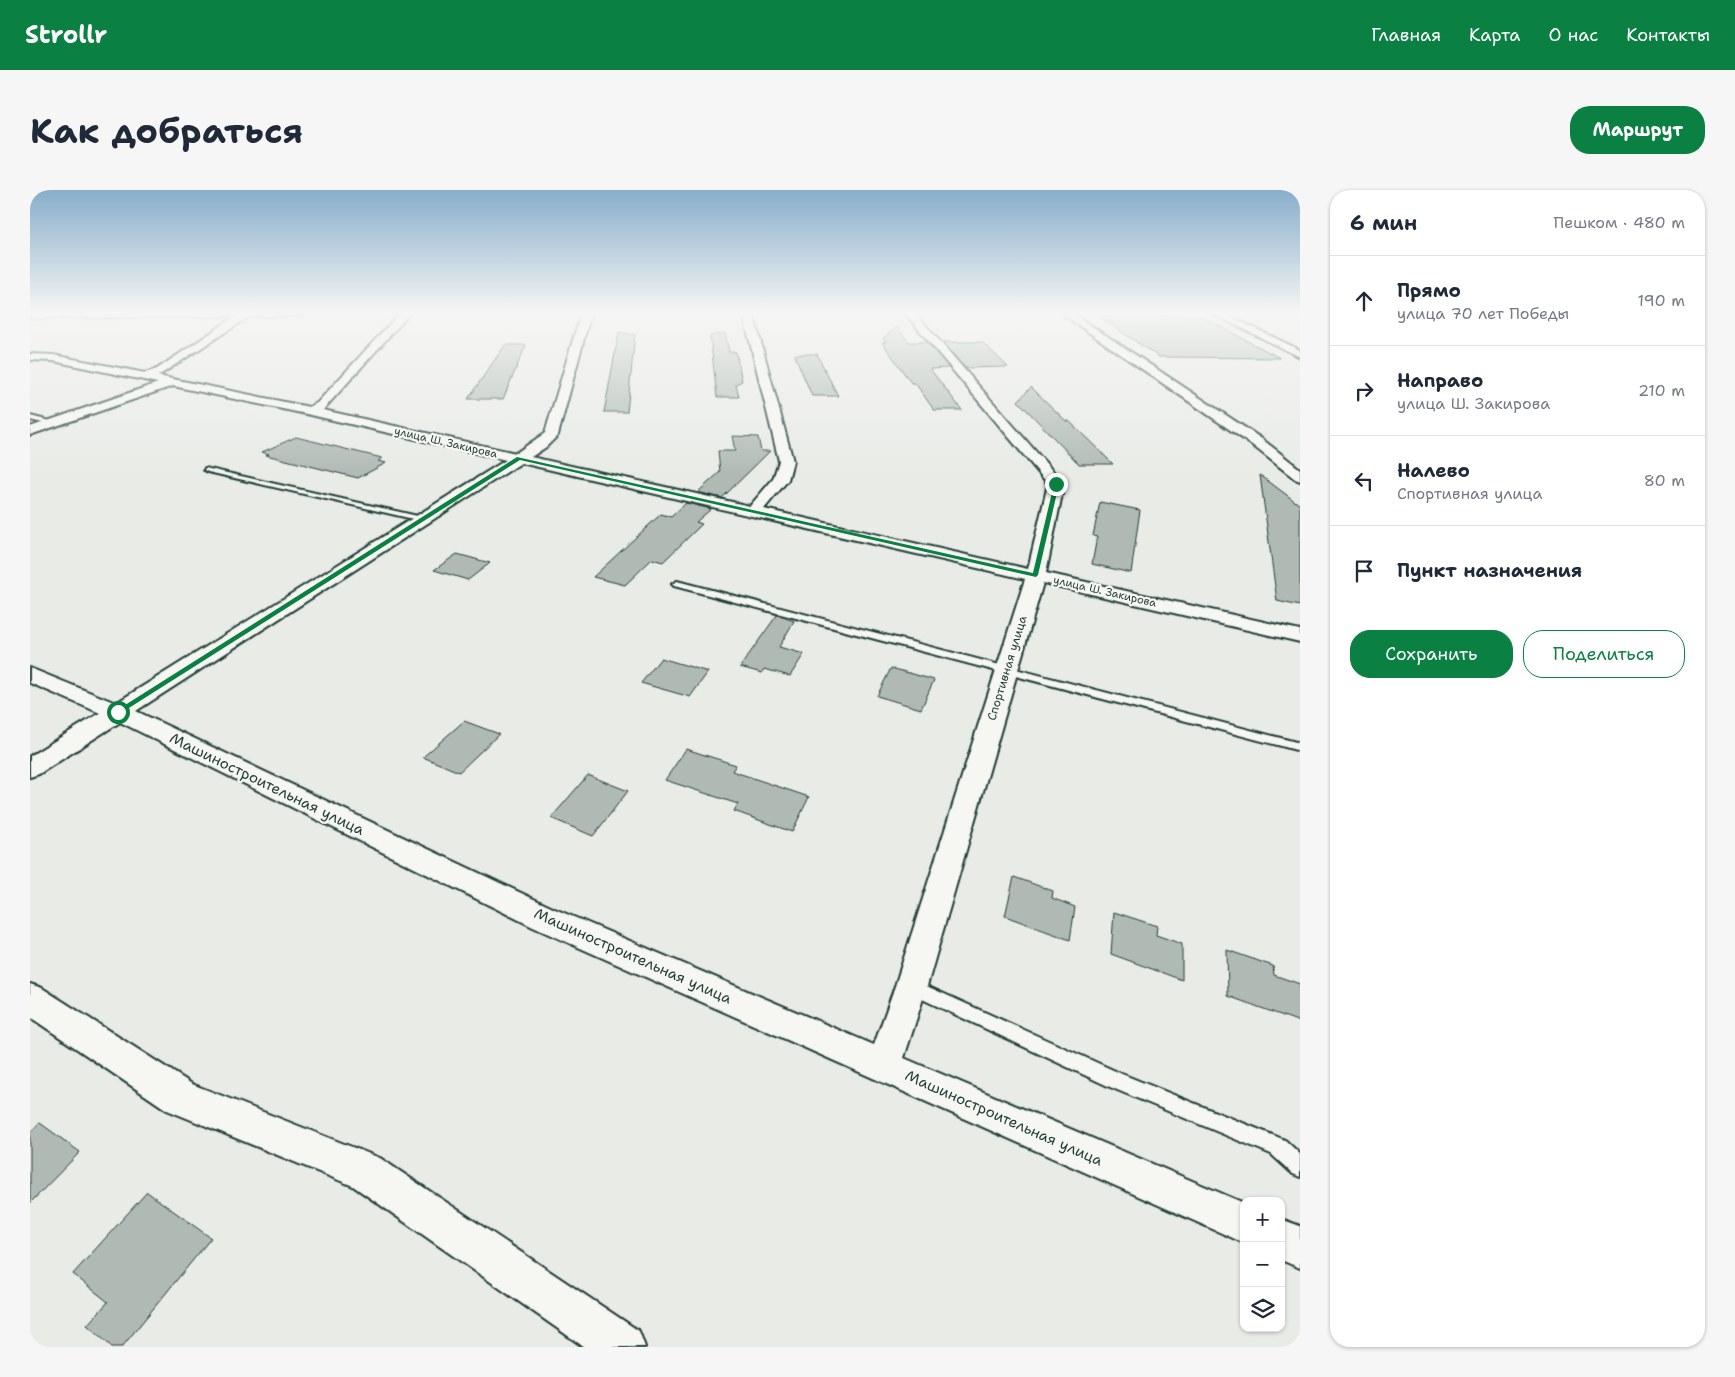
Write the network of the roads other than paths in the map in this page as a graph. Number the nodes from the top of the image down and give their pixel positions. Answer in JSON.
{"nodes":[{"id":1,"x":99,"y":367,"type":"edge"},
{"id":2,"x":167,"y":367,"type":"edge"},
{"id":3,"x":356,"y":367,"type":"edge"},
{"id":4,"x":571,"y":367,"type":"edge"},
{"id":5,"x":762,"y":367,"type":"edge"},
{"id":6,"x":956,"y":367,"type":"edge"},
{"id":7,"x":1146,"y":367,"type":"edge"},
{"id":8,"x":146,"y":376,"type":"junction"},
{"id":9,"x":173,"y":382,"type":"junction"},
{"id":10,"x":311,"y":411,"type":"junction"},
{"id":11,"x":30,"y":418,"type":"edge"},
{"id":12,"x":52,"y":423,"type":"junction"},
{"id":13,"x":30,"y":431,"type":"edge"},
{"id":14,"x":519,"y":458,"type":"junction"},
{"id":15,"x":208,"y":470,"type":"dead end"},
{"id":16,"x":1300,"y":476,"type":"edge"},
{"id":17,"x":753,"y":512,"type":"junction"},
{"id":18,"x":422,"y":520,"type":"junction"},
{"id":19,"x":1036,"y":575,"type":"junction"},
{"id":20,"x":677,"y":584,"type":"dead end"},
{"id":21,"x":1300,"y":636,"type":"edge"},
{"id":22,"x":1007,"y":671,"type":"junction"},
{"id":23,"x":30,"y":674,"type":"edge"},
{"id":24,"x":118,"y":712,"type":"junction"},
{"id":25,"x":1300,"y":747,"type":"edge"},
{"id":26,"x":30,"y":768,"type":"edge"},
{"id":27,"x":912,"y":986,"type":"junction"},
{"id":28,"x":30,"y":999,"type":"edge"},
{"id":29,"x":884,"y":1066,"type":"junction"},
{"id":30,"x":1300,"y":1167,"type":"edge"},
{"id":31,"x":1240,"y":1221,"type":"edge"},
{"id":32,"x":1285,"y":1241,"type":"edge"},
{"id":33,"x":1300,"y":1247,"type":"edge"},
{"id":34,"x":623,"y":1347,"type":"edge"}],
"edges":[{"from":1,"to":8,"type":"street","name":"улица Ш. Закирова"},
{"from":2,"to":8,"type":"street"},
{"from":3,"to":10,"type":"street"},
{"from":4,"to":14,"type":"street"},
{"from":5,"to":17,"type":"street"},
{"from":6,"to":19,"type":"street","name":"Спортивная улица"},
{"from":7,"to":16,"type":"street"},
{"from":8,"to":9,"type":"street","name":"улица Ш. Закирова"},
{"from":9,"to":10,"type":"street","name":"улица Ш. Закирова"},
{"from":9,"to":12,"type":"street"},
{"from":10,"to":14,"type":"street","name":"улица Ш. Закирова"},
{"from":11,"to":12,"type":"lane"},
{"from":12,"to":13,"type":"street"},
{"from":14,"to":17,"type":"street","name":"улица Ш. Закирова"},
{"from":14,"to":18,"type":"street"},
{"from":15,"to":18,"type":"lane"},
{"from":17,"to":19,"type":"street","name":"улица Ш. Закирова"},
{"from":18,"to":24,"type":"street"},
{"from":19,"to":21,"type":"street","name":"улица Ш. Закирова"},
{"from":19,"to":22,"type":"street","name":"Спортивная улица"},
{"from":20,"to":22,"type":"lane"},
{"from":22,"to":25,"type":"lane"},
{"from":22,"to":27,"type":"street","name":"Спортивная улица"},
{"from":23,"to":24,"type":"street","name":"Машиностроительная улица"},
{"from":24,"to":26,"type":"street"},
{"from":24,"to":29,"type":"street","name":"Машиностроительная улица"},
{"from":27,"to":29,"type":"street","name":"Спортивная улица"},
{"from":27,"to":30,"type":"lane"},
{"from":28,"to":34,"type":"street"},
{"from":29,"to":31,"type":"street","name":"Машиностроительная улица"},
{"from":32,"to":33,"type":"street"}]}
